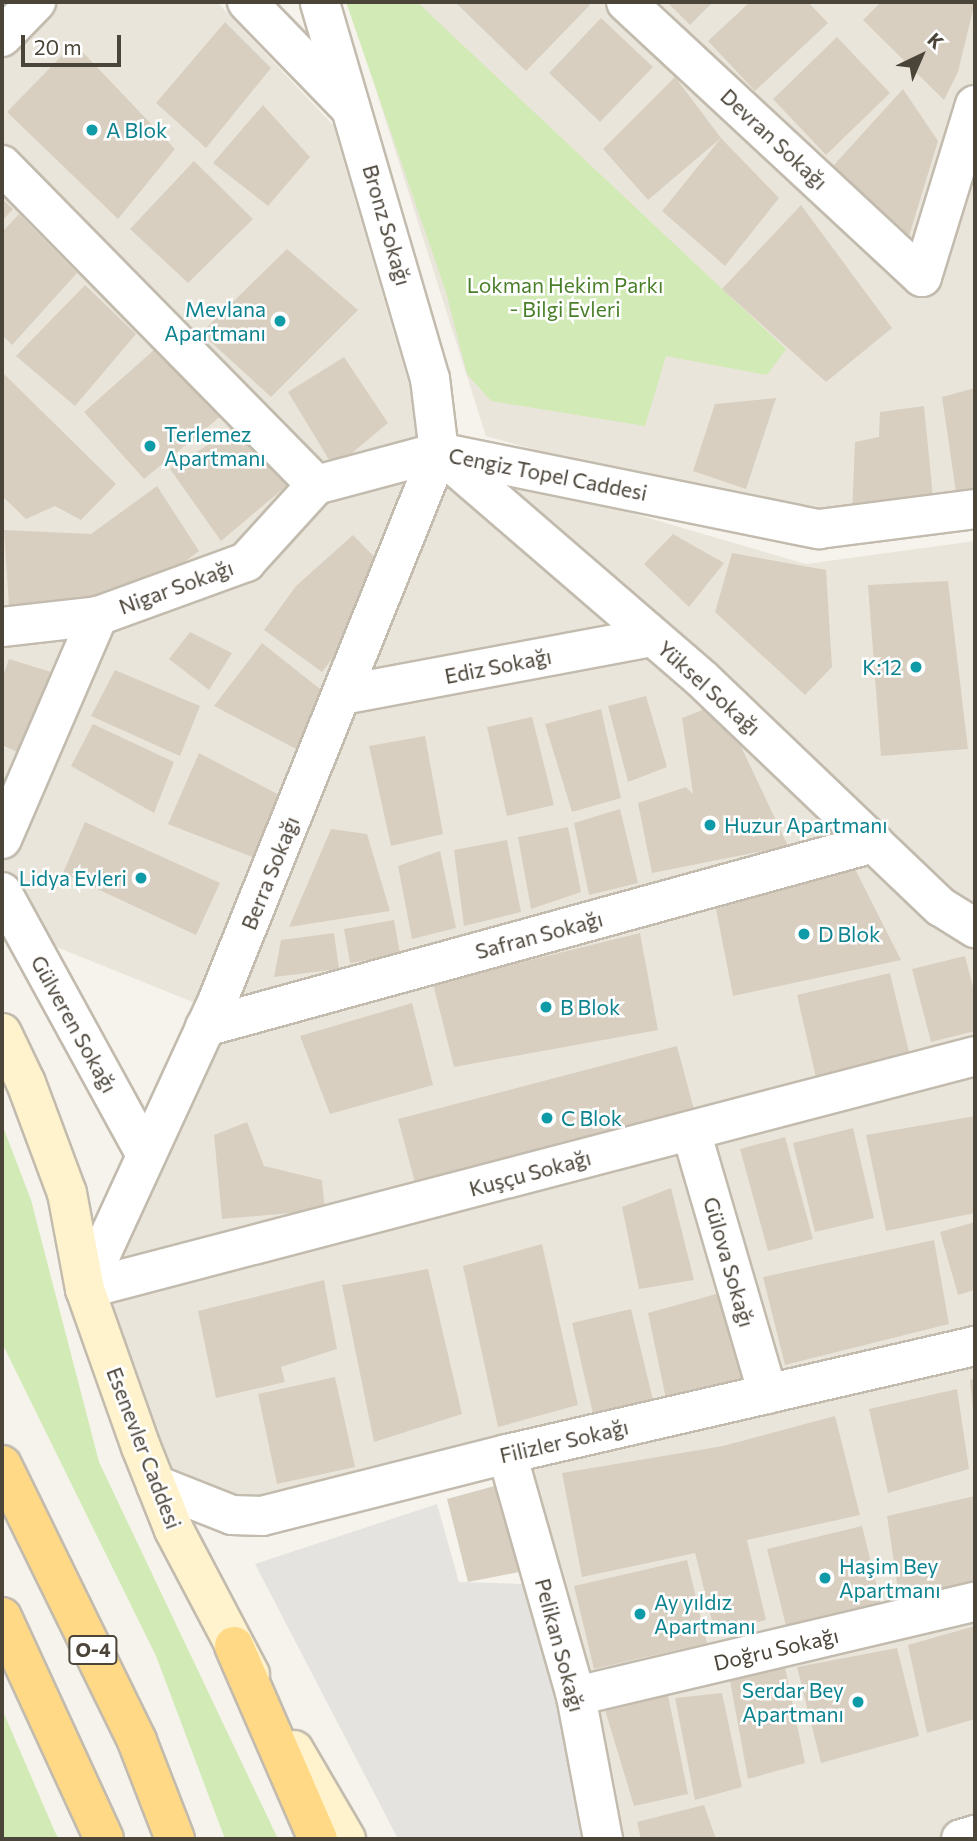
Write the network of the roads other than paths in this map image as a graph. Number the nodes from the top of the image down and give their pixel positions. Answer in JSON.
{"nodes":[{"id":1,"x":36,"y":2,"type":"edge"},
{"id":2,"x":247,"y":2,"type":"edge"},
{"id":3,"x":320,"y":2,"type":"edge"},
{"id":4,"x":626,"y":2,"type":"edge"},
{"id":5,"x":2,"y":37,"type":"edge"},
{"id":6,"x":975,"y":105,"type":"edge"},
{"id":7,"x":356,"y":114,"type":"junction"},
{"id":8,"x":2,"y":165,"type":"edge"},
{"id":9,"x":439,"y":452,"type":"junction"},
{"id":10,"x":316,"y":485,"type":"junction"},
{"id":11,"x":975,"y":509,"type":"edge"},
{"id":12,"x":98,"y":616,"type":"junction"},
{"id":13,"x":2,"y":624,"type":"edge"},
{"id":14,"x":653,"y":637,"type":"junction"},
{"id":15,"x":342,"y":695,"type":"junction"},
{"id":16,"x":2,"y":839,"type":"edge"},
{"id":17,"x":874,"y":843,"type":"junction"},
{"id":18,"x":2,"y":892,"type":"edge"},
{"id":19,"x":975,"y":928,"type":"edge"},
{"id":20,"x":205,"y":1027,"type":"junction"},
{"id":21,"x":2,"y":1033,"type":"edge"},
{"id":22,"x":975,"y":1056,"type":"edge"},
{"id":23,"x":691,"y":1130,"type":"junction"},
{"id":24,"x":146,"y":1156,"type":"junction"},
{"id":25,"x":85,"y":1289,"type":"junction"},
{"id":26,"x":975,"y":1346,"type":"edge"},
{"id":27,"x":768,"y":1394,"type":"junction"},
{"id":28,"x":507,"y":1454,"type":"junction"},
{"id":29,"x":2,"y":1465,"type":"edge"},
{"id":30,"x":156,"y":1485,"type":"junction"},
{"id":31,"x":975,"y":1602,"type":"edge"},
{"id":32,"x":2,"y":1617,"type":"edge"},
{"id":33,"x":234,"y":1646,"type":"junction"},
{"id":34,"x":576,"y":1696,"type":"junction"},
{"id":35,"x":975,"y":1835,"type":"edge"},
{"id":36,"x":104,"y":1839,"type":"edge"},
{"id":37,"x":175,"y":1839,"type":"edge"},
{"id":38,"x":318,"y":1839,"type":"edge"},
{"id":39,"x":346,"y":1839,"type":"edge"},
{"id":40,"x":603,"y":1839,"type":"edge"},
{"id":41,"x":961,"y":1839,"type":"edge"}],
"edges":[{"from":1,"to":5,"type":"street"},
{"from":2,"to":7,"type":"street"},
{"from":3,"to":7,"type":"street","name":"Bronz Sokağı"},
{"from":4,"to":6,"type":"street","name":"Devran Sokağı"},
{"from":7,"to":9,"type":"street","name":"Bronz Sokağı"},
{"from":8,"to":10,"type":"street"},
{"from":9,"to":10,"type":"street","name":"Cengiz Topel Caddesi"},
{"from":9,"to":11,"type":"street","name":"Cengiz Topel Caddesi"},
{"from":9,"to":14,"type":"street","name":"Yüksel Sokağı"},
{"from":9,"to":15,"type":"street","name":"Berra Sokağı"},
{"from":10,"to":12,"type":"street","name":"Nigar Sokağı"},
{"from":12,"to":13,"type":"street","name":"Nigar Sokağı"},
{"from":12,"to":16,"type":"street"},
{"from":14,"to":15,"type":"street","name":"Ediz Sokağı"},
{"from":14,"to":17,"type":"street","name":"Yüksel Sokağı"},
{"from":15,"to":20,"type":"street","name":"Berra Sokağı"},
{"from":17,"to":19,"type":"street","name":"Yüksel Sokağı"},
{"from":17,"to":20,"type":"street","name":"Safran Sokağı"},
{"from":18,"to":24,"type":"street","name":"Gülveren Sokağı"},
{"from":20,"to":24,"type":"street","name":"Berra Sokağı"},
{"from":21,"to":25,"type":"main road","name":"Esenevler Caddesi"},
{"from":22,"to":23,"type":"street","name":"Kuşçu Sokağı"},
{"from":23,"to":25,"type":"street","name":"Kuşçu Sokağı"},
{"from":23,"to":27,"type":"street","name":"Gülova Sokağı"},
{"from":24,"to":25,"type":"street","name":"Berra Sokağı"},
{"from":25,"to":30,"type":"main road","name":"Esenevler Caddesi"},
{"from":26,"to":27,"type":"street","name":"Filizler Sokağı"},
{"from":27,"to":28,"type":"street","name":"Filizler Sokağı"},
{"from":28,"to":30,"type":"street","name":"Filizler Sokağı"},
{"from":28,"to":34,"type":"street","name":"Pelikan Sokağı"},
{"from":29,"to":37,"type":"highway","number":"O-4"},
{"from":30,"to":33,"type":"main road","name":"Esenevler Caddesi"},
{"from":31,"to":34,"type":"street","name":"Doğru Sokağı"},
{"from":32,"to":36,"type":"highway"},
{"from":33,"to":38,"type":"highway"},
{"from":33,"to":39,"type":"main road","name":"Esenevler Caddesi"},
{"from":34,"to":40,"type":"street","name":"Pelikan Sokağı"},
{"from":35,"to":41,"type":"street"}]}
